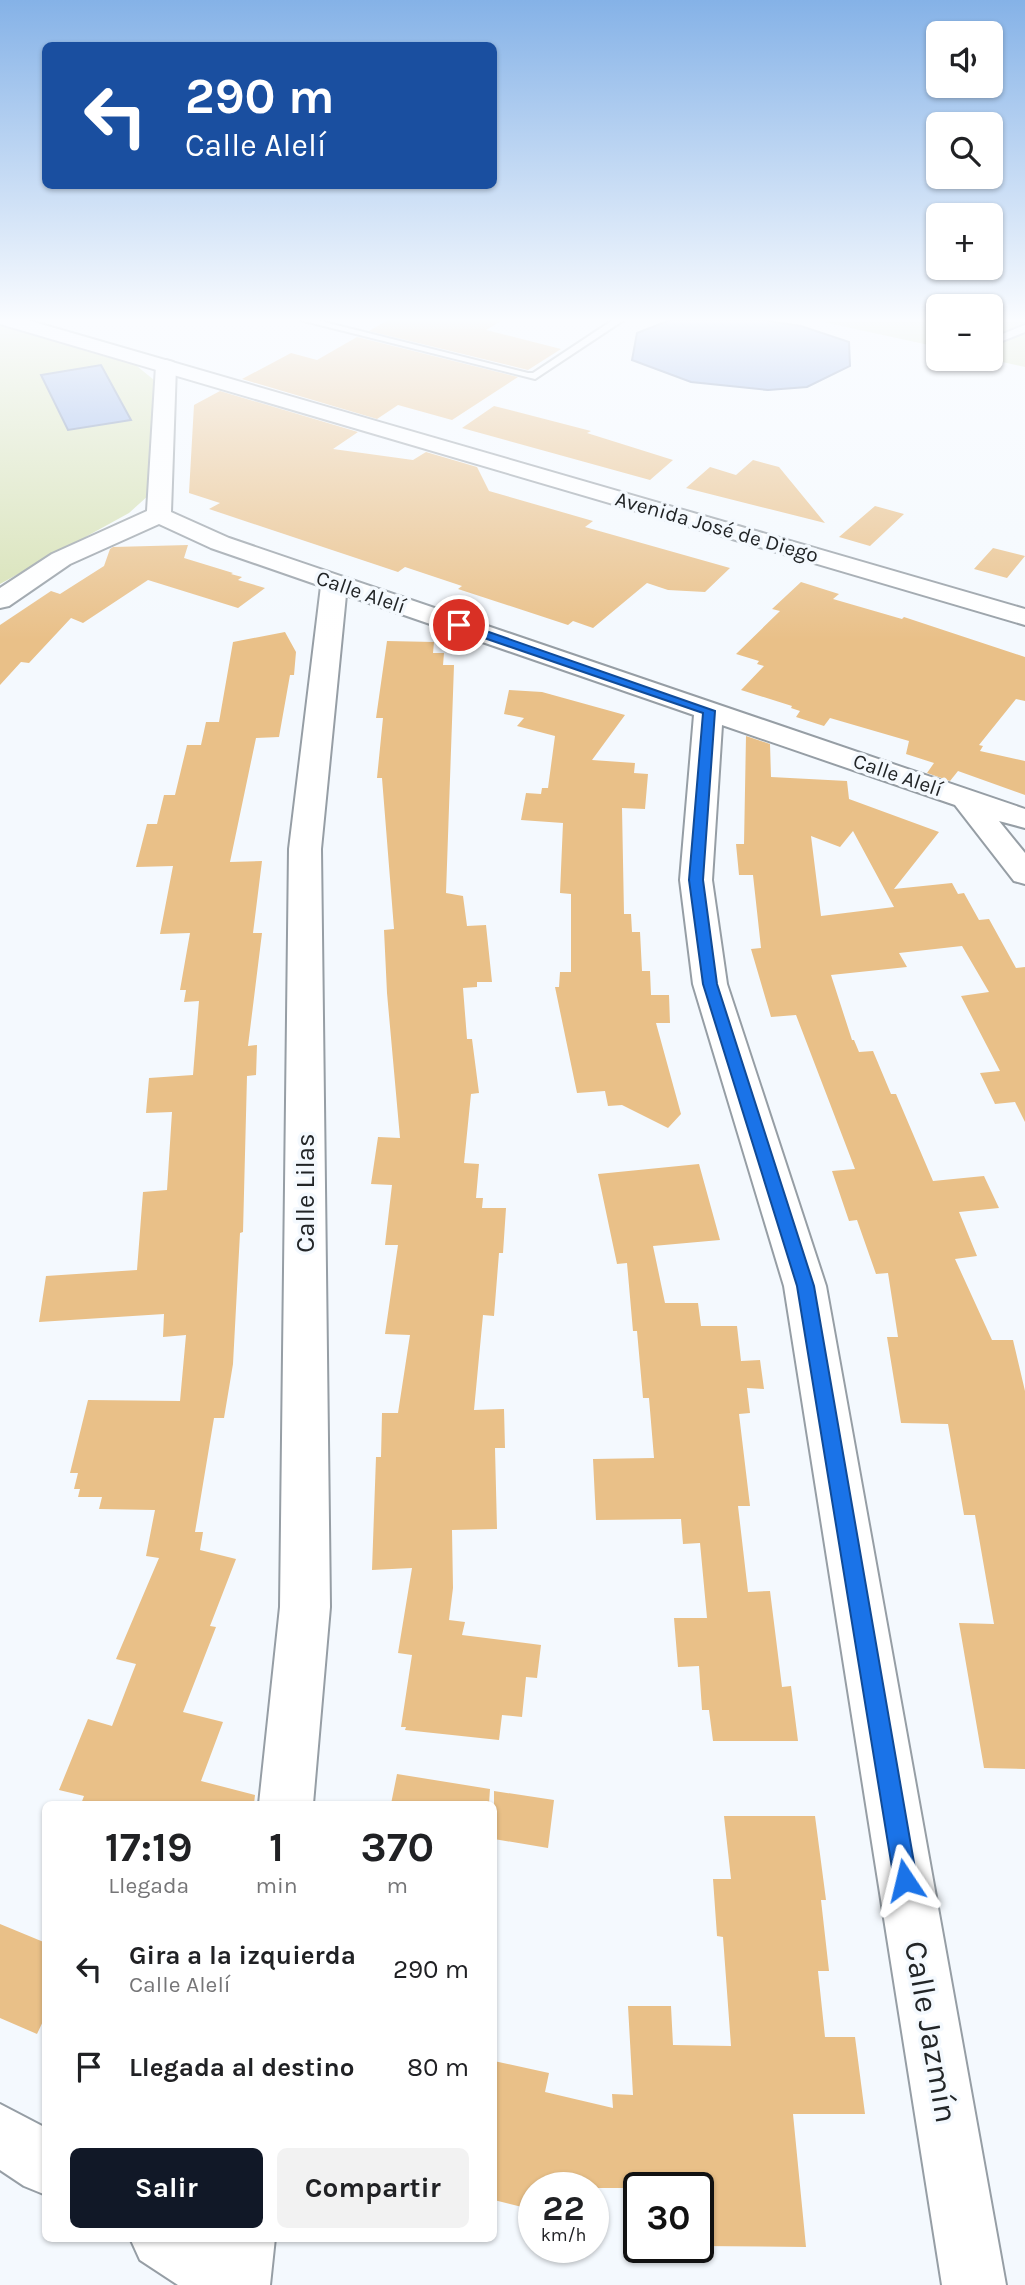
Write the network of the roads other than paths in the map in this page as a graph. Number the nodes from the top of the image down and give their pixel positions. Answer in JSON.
{"nodes":[{"id":1,"x":163,"y":427,"type":"edge"},
{"id":2,"x":374,"y":427,"type":"edge"},
{"id":3,"x":159,"y":515,"type":"junction"},
{"id":4,"x":334,"y":583,"type":"junction"},
{"id":5,"x":0,"y":600,"type":"edge"},
{"id":6,"x":1025,"y":617,"type":"edge"},
{"id":7,"x":709,"y":711,"type":"junction"},
{"id":8,"x":965,"y":798,"type":"junction"},
{"id":9,"x":1025,"y":819,"type":"edge"},
{"id":10,"x":1025,"y":874,"type":"edge"},
{"id":11,"x":286,"y":1801,"type":"edge"},
{"id":12,"x":0,"y":2135,"type":"edge"},
{"id":13,"x":42,"y":2161,"type":"edge"},
{"id":14,"x":168,"y":2242,"type":"edge"},
{"id":15,"x":242,"y":2242,"type":"edge"},
{"id":16,"x":237,"y":2285,"type":"edge"},
{"id":17,"x":974,"y":2285,"type":"edge"}],
"edges":[{"from":1,"to":3,"type":"street"},
{"from":2,"to":6,"type":"street","name":"Avenida José de Diego"},
{"from":3,"to":4,"type":"street","name":"Calle Alelí"},
{"from":3,"to":5,"type":"street"},
{"from":4,"to":7,"type":"street","name":"Calle Alelí"},
{"from":4,"to":11,"type":"street","name":"Calle Lilas"},
{"from":7,"to":8,"type":"street","name":"Calle Alelí"},
{"from":7,"to":17,"type":"street","name":"Calle Jazmín"},
{"from":8,"to":9,"type":"street","name":"Calle Alelí"},
{"from":8,"to":10,"type":"street"},
{"from":12,"to":13,"type":"street"},
{"from":14,"to":16,"type":"street"},
{"from":15,"to":16,"type":"street"}]}
